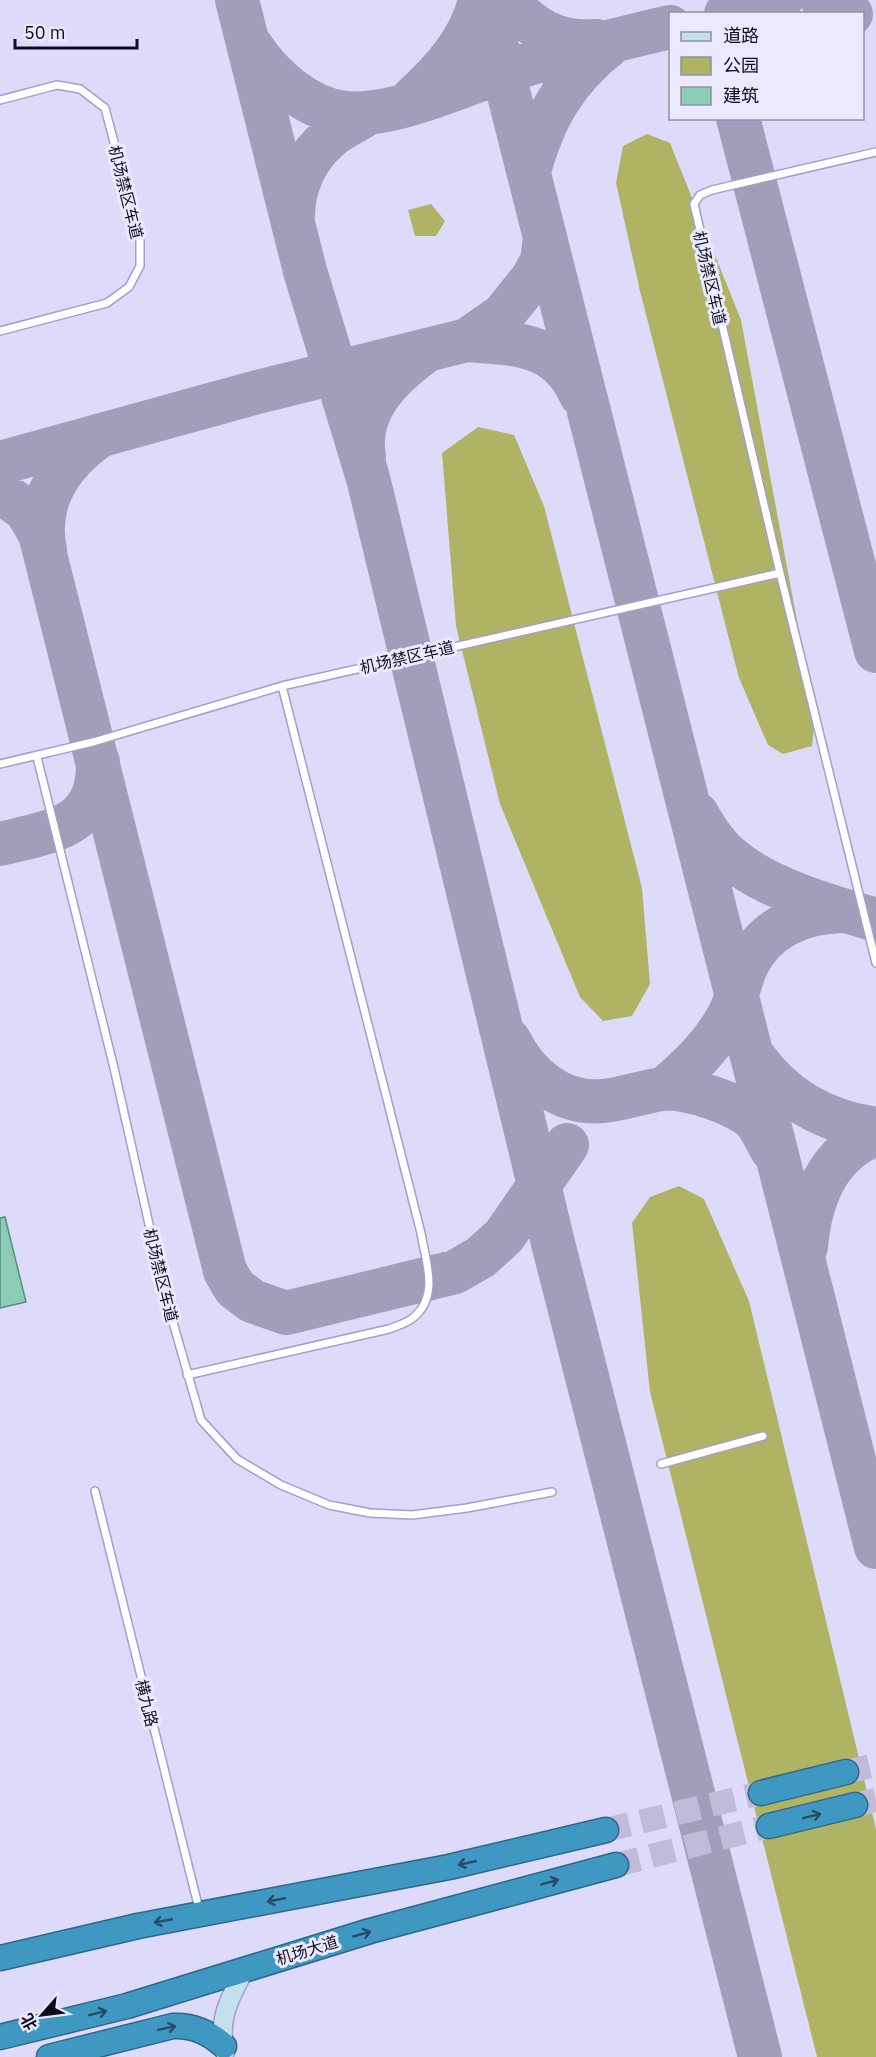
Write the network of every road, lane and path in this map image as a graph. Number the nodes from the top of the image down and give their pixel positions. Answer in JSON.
{"nodes":[{"id":1,"x":0,"y":100,"type":"edge"},
{"id":2,"x":876,"y":152,"type":"edge"},
{"id":3,"x":0,"y":331,"type":"edge"},
{"id":4,"x":780,"y":573,"type":"junction"},
{"id":5,"x":282,"y":686,"type":"junction"},
{"id":6,"x":38,"y":756,"type":"junction"},
{"id":7,"x":0,"y":764,"type":"edge"},
{"id":8,"x":876,"y":963,"type":"edge"},
{"id":9,"x":187,"y":1376,"type":"junction"},
{"id":10,"x":763,"y":1436,"type":"dead end"},
{"id":11,"x":661,"y":1464,"type":"dead end"},
{"id":12,"x":95,"y":1491,"type":"dead end"},
{"id":13,"x":552,"y":1492,"type":"dead end"},
{"id":14,"x":846,"y":1772,"type":"tunnel mouth"},
{"id":15,"x":761,"y":1793,"type":"tunnel mouth"},
{"id":16,"x":855,"y":1805,"type":"tunnel mouth"},
{"id":17,"x":769,"y":1826,"type":"tunnel mouth"},
{"id":18,"x":606,"y":1830,"type":"tunnel mouth"},
{"id":19,"x":615,"y":1865,"type":"tunnel mouth"},
{"id":20,"x":200,"y":1914,"type":"junction"},
{"id":21,"x":0,"y":1941,"type":"edge"},
{"id":22,"x":47,"y":1947,"type":"junction"},
{"id":23,"x":0,"y":1958,"type":"edge"},
{"id":24,"x":245,"y":1969,"type":"junction"},
{"id":25,"x":0,"y":2037,"type":"edge"},
{"id":26,"x":225,"y":2051,"type":"edge"},
{"id":27,"x":49,"y":2057,"type":"edge"}],
"edges":[{"from":1,"to":3,"type":"lane","name":"机场禁区车道"},
{"from":2,"to":4,"type":"lane","name":"机场禁区车道"},
{"from":4,"to":5,"type":"lane","name":"机场禁区车道"},
{"from":4,"to":8,"type":"lane","name":"机场禁区车道"},
{"from":5,"to":6,"type":"lane","name":"机场禁区车道"},
{"from":5,"to":9,"type":"lane"},
{"from":6,"to":7,"type":"lane","name":"机场禁区车道"},
{"from":6,"to":9,"type":"lane","name":"机场禁区车道"},
{"from":9,"to":13,"type":"lane","name":"机场禁区车道"},
{"from":10,"to":11,"type":"lane"},
{"from":12,"to":20,"type":"lane","name":"横九路"},
{"from":14,"to":15,"type":"highway"},
{"from":17,"to":16,"type":"highway","one_way":true},
{"from":18,"to":20,"type":"highway","one_way":true},
{"from":24,"to":19,"type":"highway","name":"机场大道","one_way":true},
{"from":20,"to":22,"type":"highway","one_way":true},
{"from":21,"to":22,"type":"highway"},
{"from":22,"to":23,"type":"highway"},
{"from":25,"to":24,"type":"highway","name":"机场大道","one_way":true},
{"from":24,"to":26,"type":"street"},
{"from":27,"to":26,"type":"highway","one_way":true}]}
